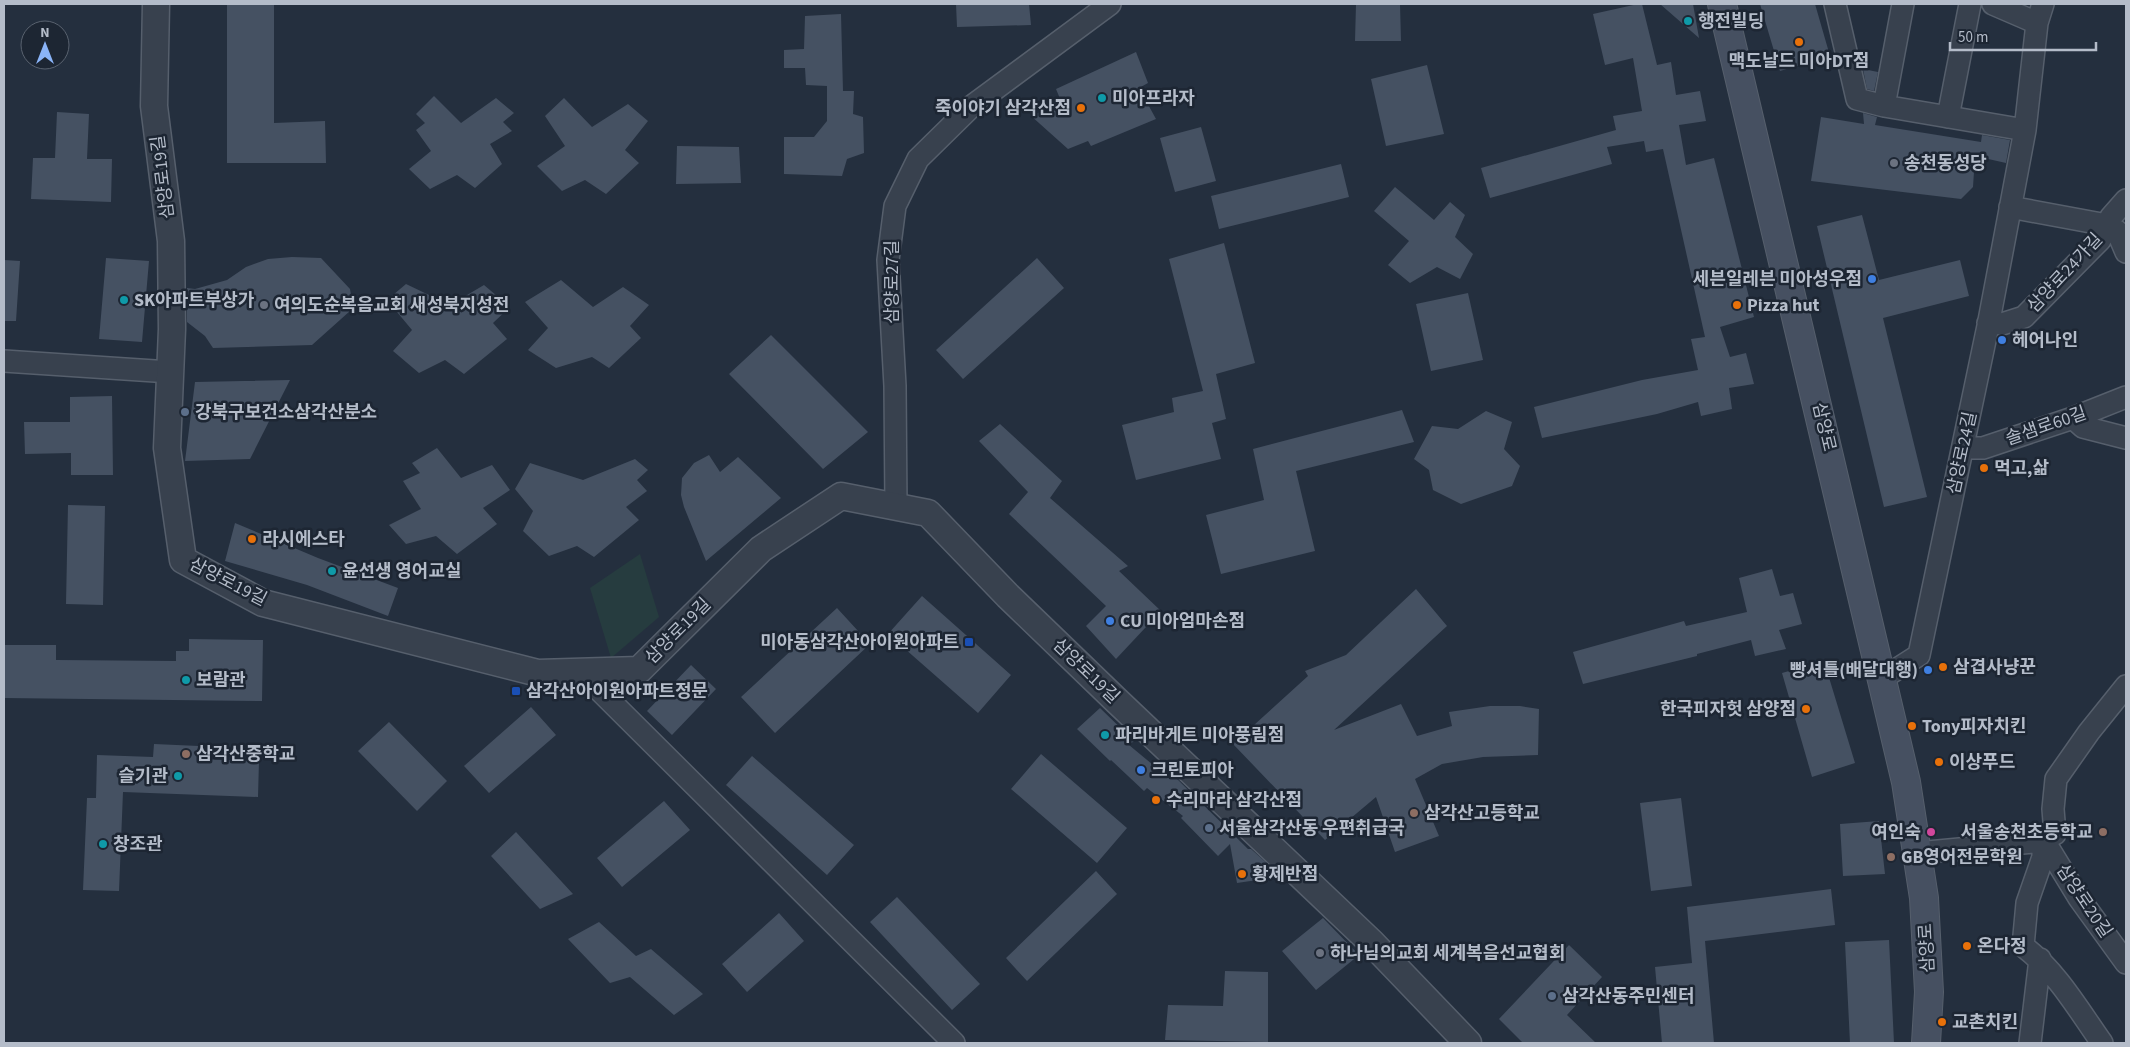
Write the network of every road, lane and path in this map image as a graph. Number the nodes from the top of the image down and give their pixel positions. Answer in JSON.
{"nodes":[{"id":1,"x":156,"y":4,"type":"edge"},
{"id":2,"x":1110,"y":4,"type":"edge"},
{"id":3,"x":1722,"y":4,"type":"edge"},
{"id":4,"x":1834,"y":4,"type":"edge"},
{"id":5,"x":1903,"y":4,"type":"edge"},
{"id":6,"x":1970,"y":4,"type":"edge"},
{"id":7,"x":1994,"y":4,"type":"edge"},
{"id":8,"x":2040,"y":13,"type":"edge"},
{"id":9,"x":1884,"y":106,"type":"junction"},
{"id":10,"x":1948,"y":117,"type":"junction"},
{"id":11,"x":2024,"y":130,"type":"junction"},
{"id":12,"x":2126,"y":200,"type":"edge"},
{"id":13,"x":2010,"y":208,"type":"junction"},
{"id":14,"x":2107,"y":225,"type":"junction"},
{"id":15,"x":2126,"y":252,"type":"edge"},
{"id":16,"x":1988,"y":323,"type":"junction"},
{"id":17,"x":4,"y":361,"type":"edge"},
{"id":18,"x":170,"y":372,"type":"junction"},
{"id":19,"x":2126,"y":397,"type":"edge"},
{"id":20,"x":2073,"y":418,"type":"junction"},
{"id":21,"x":2126,"y":438,"type":"edge"},
{"id":22,"x":1964,"y":448,"type":"junction"},
{"id":23,"x":896,"y":507,"type":"junction"},
{"id":24,"x":580,"y":671,"type":"junction"},
{"id":25,"x":1883,"y":678,"type":"junction"},
{"id":26,"x":2126,"y":686,"type":"edge"},
{"id":27,"x":2043,"y":839,"type":"junction"},
{"id":28,"x":1917,"y":853,"type":"junction"},
{"id":29,"x":2040,"y":959,"type":"junction"},
{"id":30,"x":2126,"y":963,"type":"edge"},
{"id":31,"x":954,"y":1043,"type":"edge"},
{"id":32,"x":1468,"y":1043,"type":"edge"},
{"id":33,"x":1926,"y":1043,"type":"edge"},
{"id":34,"x":2030,"y":1043,"type":"edge"},
{"id":35,"x":2102,"y":1043,"type":"edge"}],
"edges":[{"from":1,"to":18,"type":"street","name":"삼양로19길"},
{"from":2,"to":23,"type":"street","name":"삼양로27길"},
{"from":3,"to":25,"type":"main road","name":"삼양로"},
{"from":4,"to":9,"type":"street"},
{"from":5,"to":9,"type":"street"},
{"from":6,"to":10,"type":"street"},
{"from":7,"to":8,"type":"street"},
{"from":8,"to":11,"type":"street","name":"삼양로24길"},
{"from":9,"to":10,"type":"street"},
{"from":10,"to":11,"type":"street"},
{"from":11,"to":13,"type":"street","name":"삼양로24길"},
{"from":12,"to":14,"type":"street","name":"삼양로24가길"},
{"from":13,"to":14,"type":"street"},
{"from":13,"to":16,"type":"street","name":"삼양로24길"},
{"from":14,"to":15,"type":"street"},
{"from":14,"to":16,"type":"street","name":"삼양로24가길"},
{"from":16,"to":22,"type":"street","name":"삼양로24길"},
{"from":17,"to":18,"type":"street"},
{"from":18,"to":24,"type":"street","name":"삼양로19길"},
{"from":19,"to":20,"type":"street","name":"솔샘로60길"},
{"from":20,"to":21,"type":"street"},
{"from":20,"to":22,"type":"street","name":"솔샘로60길"},
{"from":22,"to":25,"type":"street","name":"삼양로24길"},
{"from":23,"to":24,"type":"street","name":"삼양로19길"},
{"from":23,"to":32,"type":"street","name":"삼양로19길"},
{"from":24,"to":31,"type":"street"},
{"from":25,"to":28,"type":"main road","name":"삼양로"},
{"from":26,"to":27,"type":"street"},
{"from":27,"to":28,"type":"street"},
{"from":27,"to":29,"type":"street"},
{"from":27,"to":30,"type":"street","name":"삼양로20길"},
{"from":28,"to":33,"type":"main road","name":"삼양로"},
{"from":29,"to":34,"type":"street"},
{"from":29,"to":35,"type":"street"}]}
